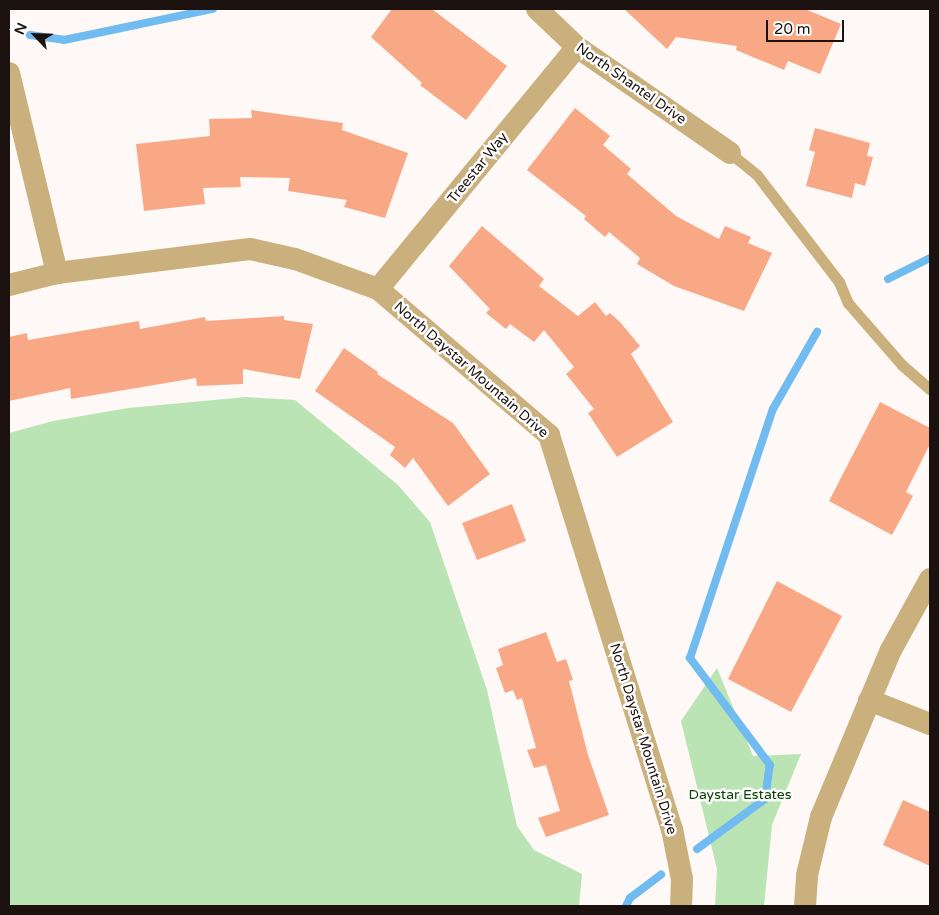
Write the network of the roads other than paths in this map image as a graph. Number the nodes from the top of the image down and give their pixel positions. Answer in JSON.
{"nodes":[{"id":1,"x":537,"y":9,"type":"edge"},
{"id":2,"x":577,"y":47,"type":"junction"},
{"id":3,"x":9,"y":73,"type":"edge"},
{"id":4,"x":730,"y":153,"type":"joint"},
{"id":5,"x":57,"y":273,"type":"junction"},
{"id":6,"x":9,"y":285,"type":"edge"},
{"id":7,"x":378,"y":289,"type":"junction"},
{"id":8,"x":930,"y":389,"type":"edge"},
{"id":9,"x":930,"y":579,"type":"edge"},
{"id":10,"x":869,"y":700,"type":"junction"},
{"id":11,"x":930,"y":724,"type":"edge"},
{"id":12,"x":681,"y":906,"type":"edge"},
{"id":13,"x":805,"y":906,"type":"edge"}],
"edges":[{"from":1,"to":2,"type":"street","name":"North Shantel Drive"},
{"from":2,"to":4,"type":"street","name":"North Shantel Drive"},
{"from":2,"to":7,"type":"street","name":"Treestar Way"},
{"from":3,"to":5,"type":"street"},
{"from":4,"to":8,"type":"lane"},
{"from":5,"to":6,"type":"street","name":"North Daystar Mountain Drive"},
{"from":5,"to":7,"type":"street","name":"North Daystar Mountain Drive"},
{"from":7,"to":12,"type":"street","name":"North Daystar Mountain Drive"},
{"from":9,"to":10,"type":"street"},
{"from":10,"to":11,"type":"street"},
{"from":10,"to":13,"type":"street"}]}
